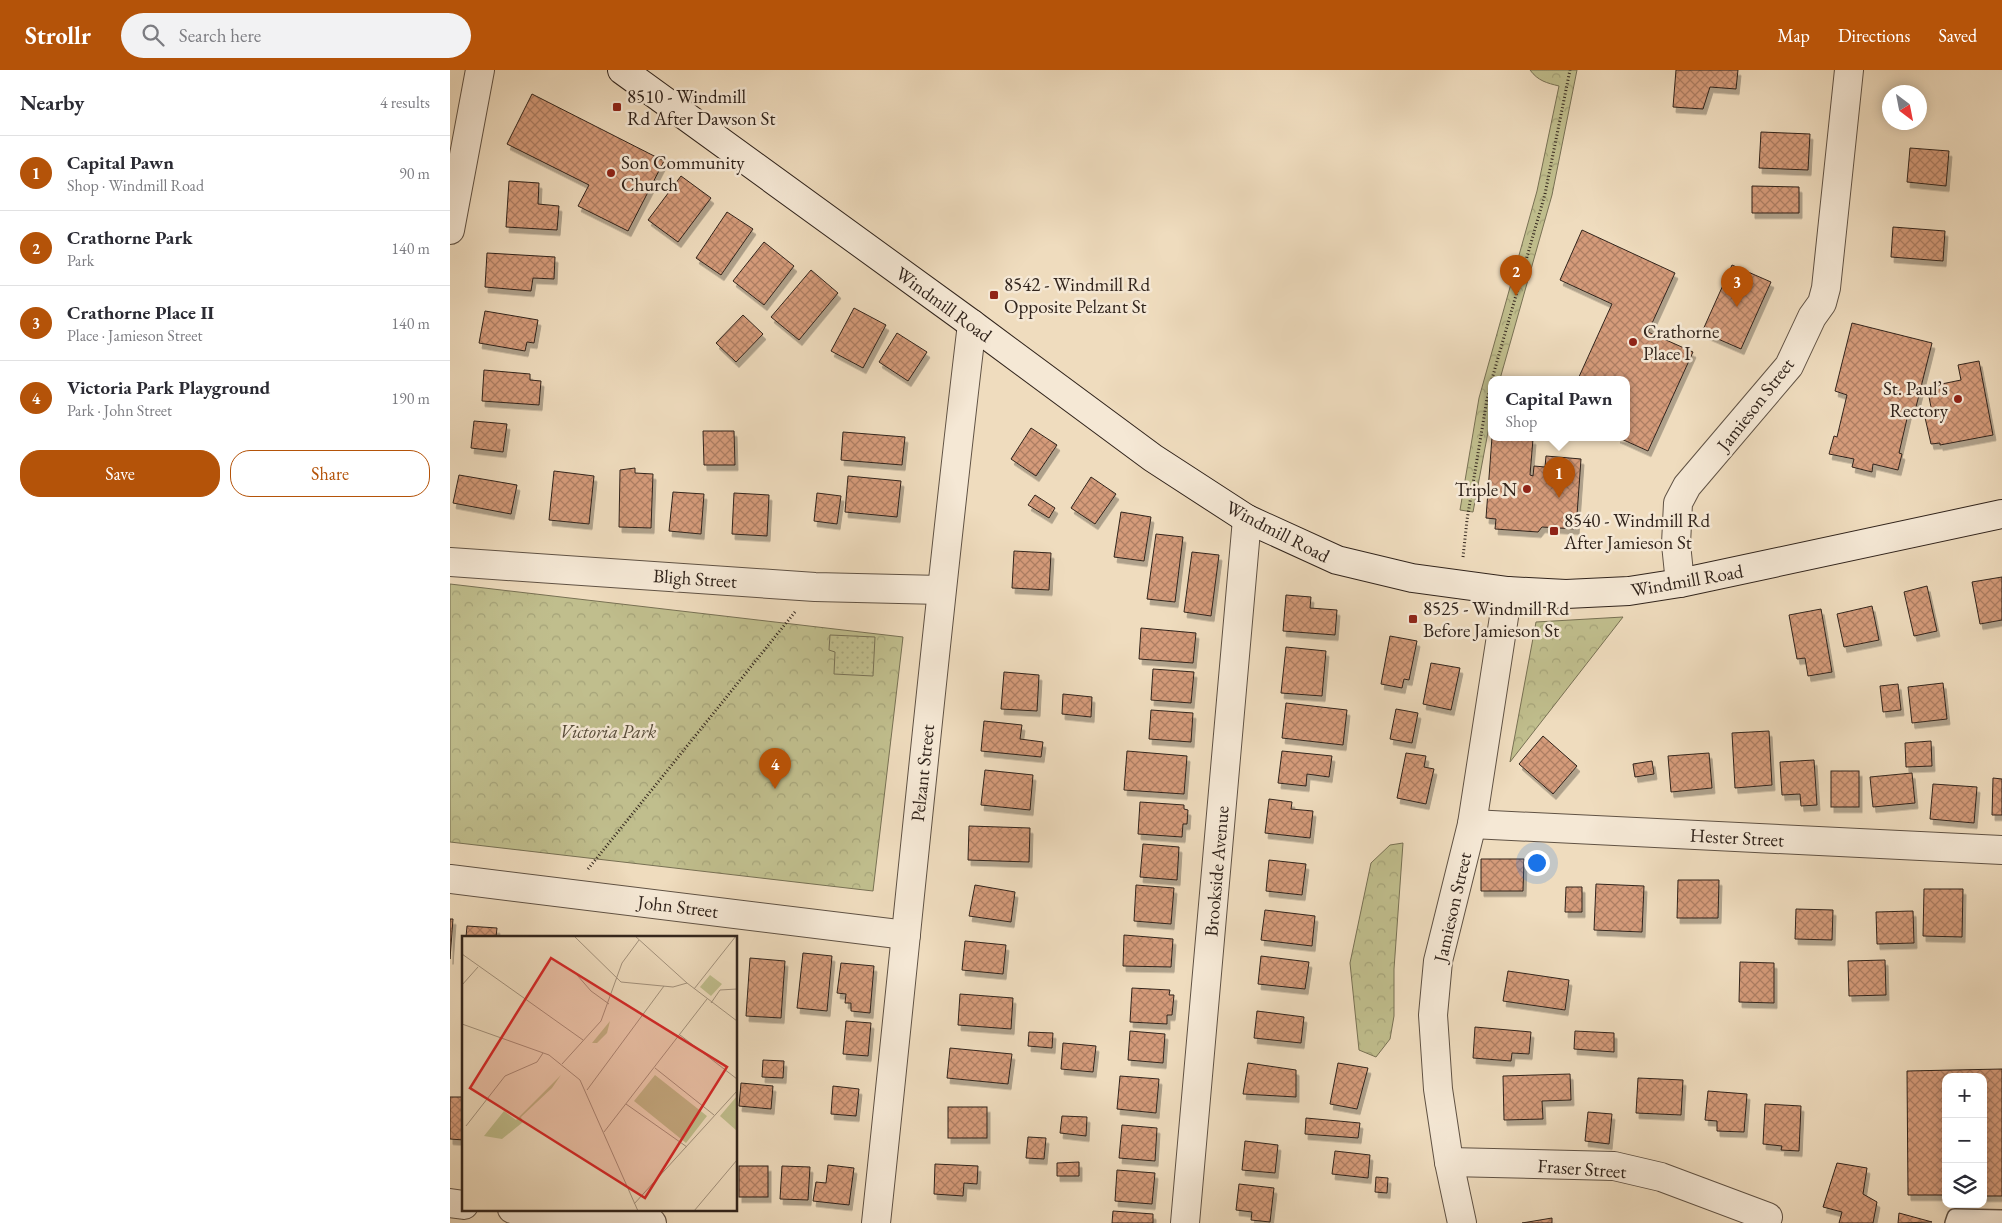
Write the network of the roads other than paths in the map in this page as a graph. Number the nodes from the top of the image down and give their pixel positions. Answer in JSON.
{"nodes":[{"id":1,"x":480,"y":70,"type":"edge"},
{"id":2,"x":622,"y":70,"type":"edge"},
{"id":3,"x":1849,"y":70,"type":"edge"},
{"id":4,"x":450,"y":230,"type":"edge"},
{"id":5,"x":972,"y":324,"type":"junction"},
{"id":6,"x":2002,"y":514,"type":"edge"},
{"id":7,"x":1247,"y":519,"type":"junction"},
{"id":8,"x":450,"y":562,"type":"edge"},
{"id":9,"x":1680,"y":583,"type":"junction"},
{"id":10,"x":941,"y":590,"type":"junction"},
{"id":11,"x":1508,"y":591,"type":"junction"},
{"id":12,"x":1472,"y":824,"type":"junction"},
{"id":13,"x":2002,"y":850,"type":"edge"},
{"id":14,"x":450,"y":878,"type":"edge"},
{"id":15,"x":906,"y":935,"type":"junction"},
{"id":16,"x":1449,"y":1162,"type":"junction"},
{"id":17,"x":522,"y":1210,"type":"edge"},
{"id":18,"x":1768,"y":1217,"type":"dead end"},
{"id":19,"x":2002,"y":1218,"type":"edge"},
{"id":20,"x":652,"y":1223,"type":"edge"},
{"id":21,"x":876,"y":1223,"type":"edge"},
{"id":22,"x":1185,"y":1223,"type":"edge"},
{"id":23,"x":1462,"y":1223,"type":"edge"},
{"id":24,"x":1953,"y":1223,"type":"edge"}],
"edges":[{"from":1,"to":4,"type":"street"},
{"from":2,"to":5,"type":"street","name":"Windmill Road"},
{"from":3,"to":9,"type":"street","name":"Jamieson Street"},
{"from":5,"to":7,"type":"street","name":"Windmill Road"},
{"from":5,"to":10,"type":"street","name":"Pelzant Street"},
{"from":6,"to":9,"type":"street","name":"Windmill Road"},
{"from":7,"to":11,"type":"street","name":"Windmill Road"},
{"from":7,"to":22,"type":"street","name":"Brookside Avenue"},
{"from":8,"to":10,"type":"street","name":"Bligh Street"},
{"from":9,"to":11,"type":"street","name":"Windmill Road"},
{"from":10,"to":15,"type":"street","name":"Pelzant Street"},
{"from":11,"to":12,"type":"street","name":"Jamieson Street"},
{"from":12,"to":13,"type":"street","name":"Hester Street"},
{"from":12,"to":16,"type":"street","name":"Jamieson Street"},
{"from":14,"to":15,"type":"street","name":"John Street"},
{"from":15,"to":21,"type":"street","name":"Pelzant Street"},
{"from":16,"to":18,"type":"street","name":"Fraser Street"},
{"from":16,"to":23,"type":"street","name":"Jamieson Street"},
{"from":17,"to":20,"type":"street"},
{"from":19,"to":24,"type":"lane"}]}
